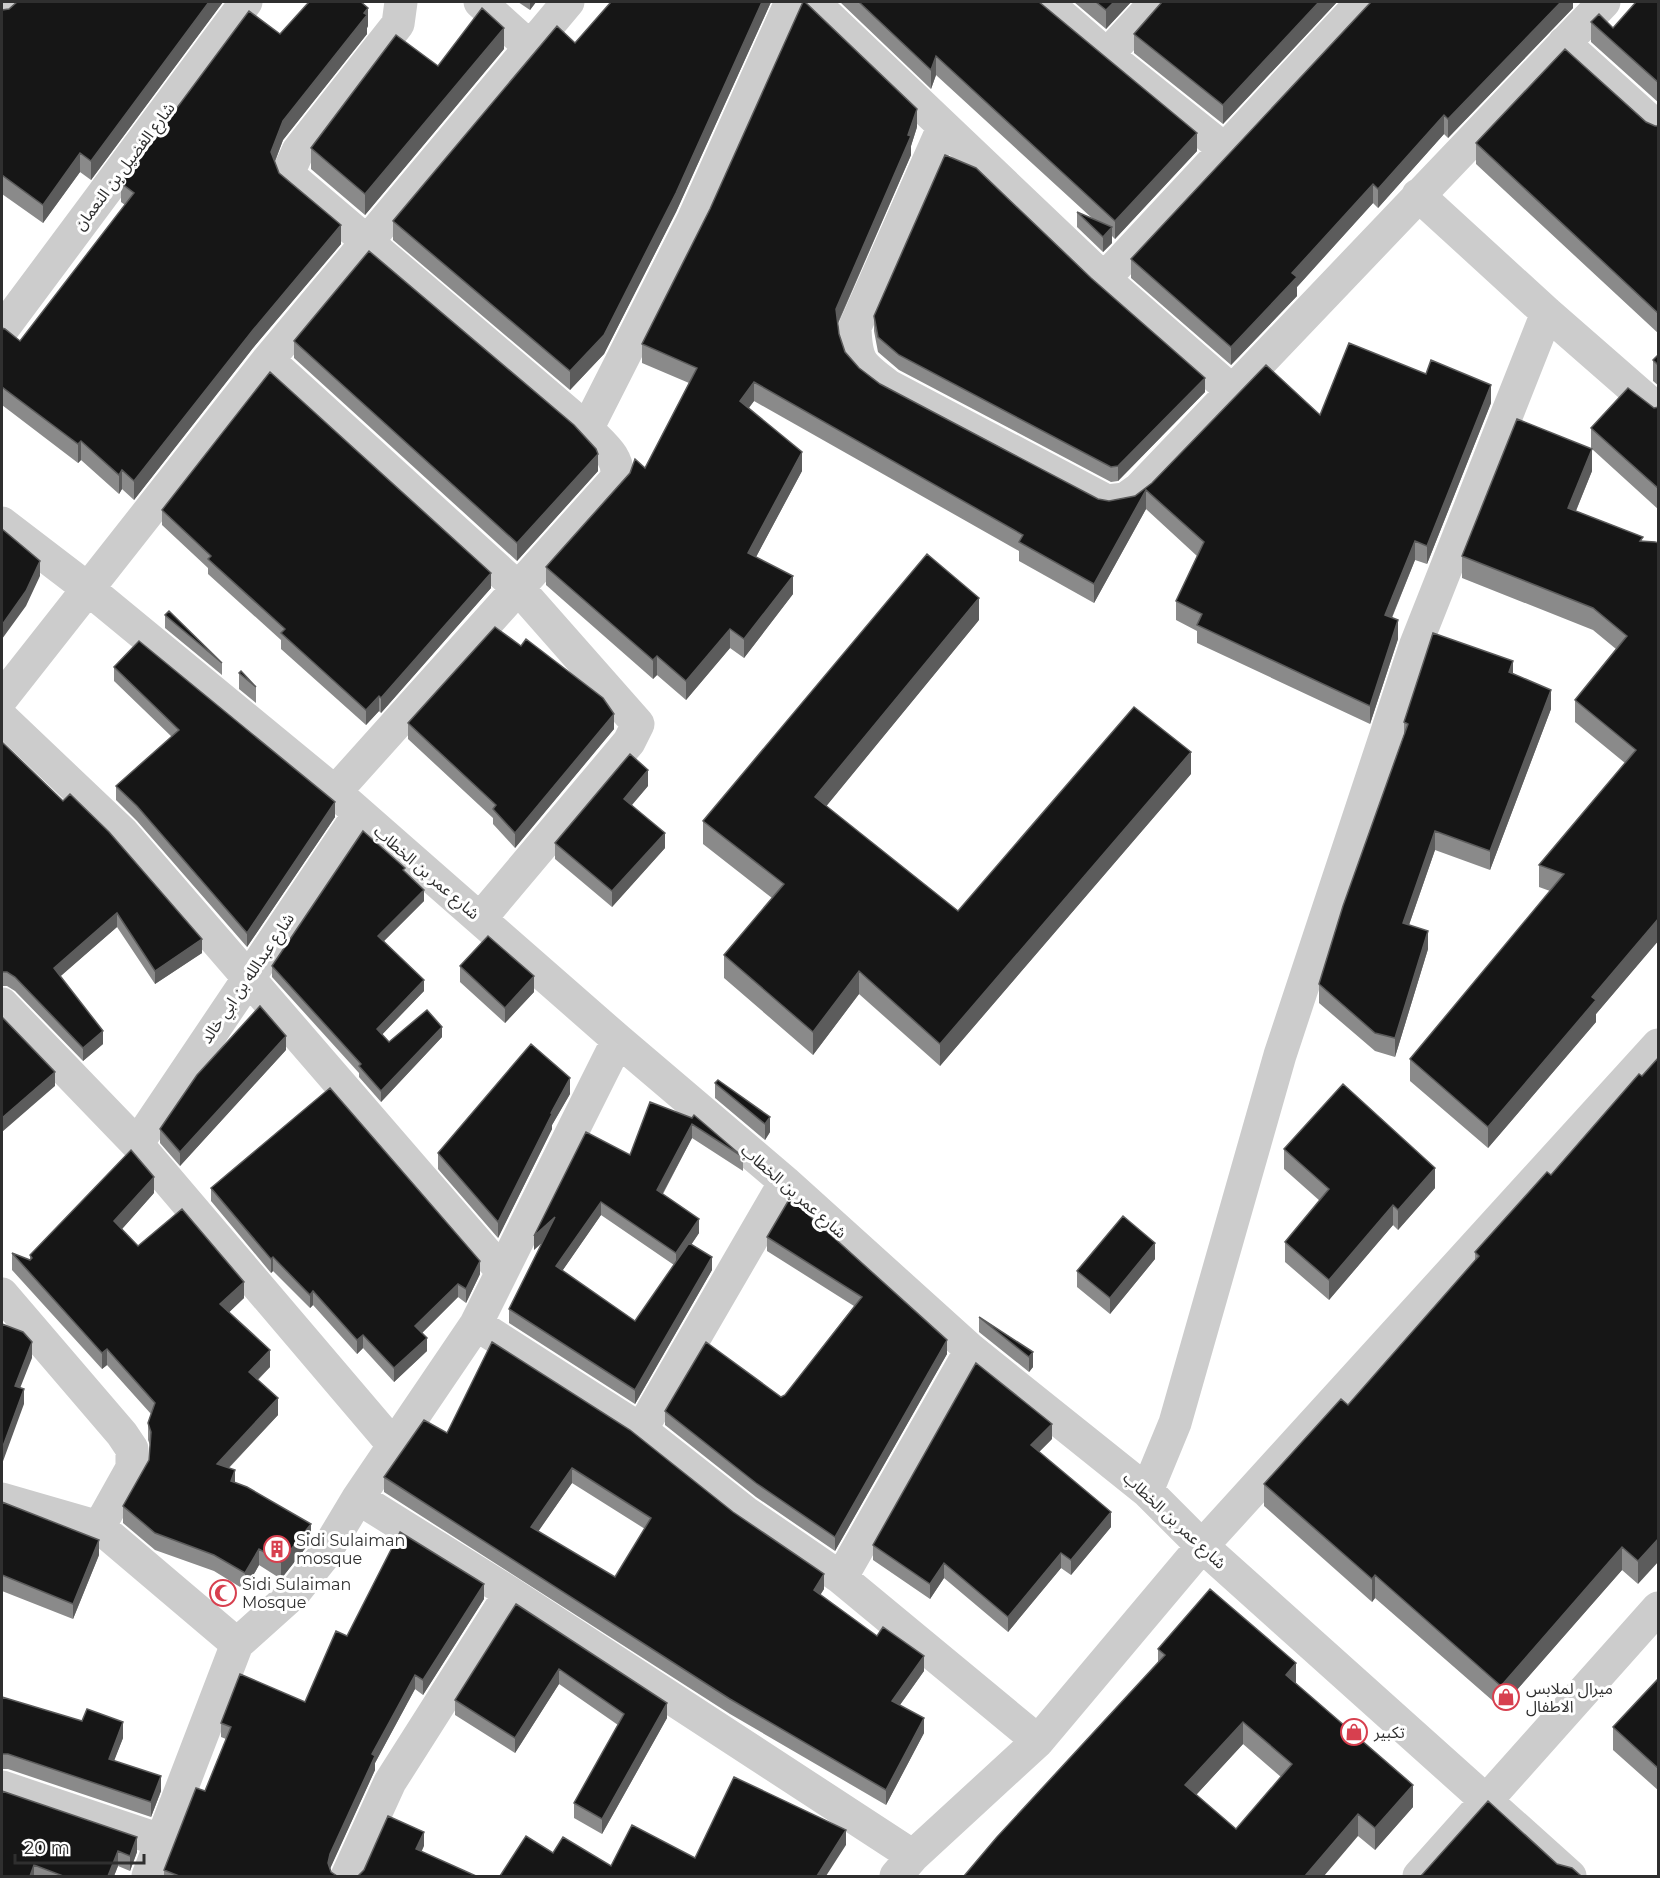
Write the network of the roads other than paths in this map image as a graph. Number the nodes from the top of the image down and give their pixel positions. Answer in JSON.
{"nodes":[{"id":1,"x":8,"y":2,"type":"edge"},
{"id":2,"x":246,"y":2,"type":"edge"},
{"id":3,"x":401,"y":2,"type":"edge"},
{"id":4,"x":480,"y":2,"type":"edge"},
{"id":5,"x":568,"y":2,"type":"edge"},
{"id":6,"x":791,"y":2,"type":"edge"},
{"id":7,"x":813,"y":2,"type":"edge"},
{"id":8,"x":1046,"y":2,"type":"edge"},
{"id":9,"x":1156,"y":2,"type":"edge"},
{"id":10,"x":1362,"y":2,"type":"edge"},
{"id":11,"x":1604,"y":2,"type":"edge"},
{"id":12,"x":2,"y":10,"type":"edge"},
{"id":13,"x":1564,"y":43,"type":"junction"},
{"id":14,"x":531,"y":47,"type":"junction"},
{"id":15,"x":1107,"y":55,"type":"junction"},
{"id":16,"x":943,"y":128,"type":"junction"},
{"id":17,"x":1659,"y":129,"type":"edge"},
{"id":18,"x":1223,"y":148,"type":"junction"},
{"id":19,"x":1418,"y":195,"type":"junction"},
{"id":20,"x":367,"y":241,"type":"junction"},
{"id":21,"x":1104,"y":279,"type":"junction"},
{"id":22,"x":1547,"y":313,"type":"junction"},
{"id":23,"x":2,"y":330,"type":"edge"},
{"id":24,"x":268,"y":360,"type":"junction"},
{"id":25,"x":1231,"y":390,"type":"junction"},
{"id":26,"x":1659,"y":410,"type":"edge"},
{"id":27,"x":587,"y":429,"type":"junction"},
{"id":28,"x":2,"y":523,"type":"edge"},
{"id":29,"x":87,"y":588,"type":"junction"},
{"id":30,"x":519,"y":588,"type":"junction"},
{"id":31,"x":2,"y":698,"type":"edge"},
{"id":32,"x":2,"y":718,"type":"edge"},
{"id":33,"x":335,"y":792,"type":"junction"},
{"id":34,"x":359,"y":814,"type":"junction"},
{"id":35,"x":480,"y":919,"type":"junction"},
{"id":36,"x":248,"y":976,"type":"junction"},
{"id":37,"x":2,"y":1004,"type":"edge"},
{"id":38,"x":618,"y":1040,"type":"junction"},
{"id":39,"x":1659,"y":1045,"type":"edge"},
{"id":40,"x":136,"y":1144,"type":"junction"},
{"id":41,"x":785,"y":1182,"type":"junction"},
{"id":42,"x":501,"y":1270,"type":"junction"},
{"id":43,"x":2,"y":1294,"type":"edge"},
{"id":44,"x":476,"y":1324,"type":"junction"},
{"id":45,"x":971,"y":1350,"type":"junction"},
{"id":46,"x":640,"y":1430,"type":"junction"},
{"id":47,"x":395,"y":1447,"type":"junction"},
{"id":48,"x":1147,"y":1491,"type":"junction"},
{"id":49,"x":358,"y":1498,"type":"junction"},
{"id":50,"x":2,"y":1499,"type":"edge"},
{"id":51,"x":99,"y":1527,"type":"junction"},
{"id":52,"x":1202,"y":1546,"type":"junction"},
{"id":53,"x":841,"y":1578,"type":"junction"},
{"id":54,"x":510,"y":1593,"type":"junction"},
{"id":55,"x":1659,"y":1608,"type":"edge"},
{"id":56,"x":237,"y":1644,"type":"junction"},
{"id":57,"x":1038,"y":1742,"type":"junction"},
{"id":58,"x":2,"y":1787,"type":"edge"},
{"id":59,"x":1485,"y":1801,"type":"junction"},
{"id":60,"x":160,"y":1840,"type":"junction"},
{"id":61,"x":905,"y":1866,"type":"edge"},
{"id":62,"x":148,"y":1876,"type":"edge"},
{"id":63,"x":347,"y":1876,"type":"edge"},
{"id":64,"x":1419,"y":1876,"type":"edge"},
{"id":65,"x":1570,"y":1876,"type":"edge"}],
"edges":[{"from":1,"to":12,"type":"street"},
{"from":2,"to":23,"type":"street","name":"شارع الفضيل بن النعمان"},
{"from":3,"to":20,"type":"street"},
{"from":4,"to":14,"type":"street"},
{"from":5,"to":14,"type":"street"},
{"from":6,"to":27,"type":"street"},
{"from":7,"to":16,"type":"street"},
{"from":8,"to":15,"type":"street"},
{"from":9,"to":15,"type":"street"},
{"from":10,"to":18,"type":"street"},
{"from":11,"to":13,"type":"street"},
{"from":13,"to":17,"type":"street"},
{"from":13,"to":19,"type":"street"},
{"from":14,"to":20,"type":"street"},
{"from":15,"to":18,"type":"street"},
{"from":16,"to":21,"type":"street"},
{"from":16,"to":25,"type":"street"},
{"from":18,"to":21,"type":"street"},
{"from":19,"to":22,"type":"street"},
{"from":19,"to":25,"type":"street"},
{"from":20,"to":24,"type":"street"},
{"from":20,"to":27,"type":"street"},
{"from":21,"to":25,"type":"street"},
{"from":22,"to":26,"type":"street"},
{"from":22,"to":48,"type":"street"},
{"from":24,"to":29,"type":"street"},
{"from":24,"to":30,"type":"street"},
{"from":27,"to":30,"type":"street"},
{"from":28,"to":29,"type":"street","name":"شارع عمر بن الخطاب"},
{"from":29,"to":31,"type":"street"},
{"from":29,"to":33,"type":"street","name":"شارع عمر بن الخطاب"},
{"from":30,"to":33,"type":"street"},
{"from":30,"to":35,"type":"street"},
{"from":32,"to":36,"type":"street"},
{"from":33,"to":34,"type":"street","name":"شارع عمر بن الخطاب"},
{"from":34,"to":35,"type":"street","name":"شارع عمر بن الخطاب"},
{"from":34,"to":36,"type":"street","name":"شارع عبدالله بن ابي خالد"},
{"from":35,"to":38,"type":"street","name":"شارع عمر بن الخطاب"},
{"from":36,"to":40,"type":"street","name":"شارع عبدالله بن ابي خالد"},
{"from":36,"to":42,"type":"street"},
{"from":37,"to":40,"type":"street"},
{"from":38,"to":41,"type":"street","name":"شارع عمر بن الخطاب"},
{"from":38,"to":42,"type":"street"},
{"from":39,"to":52,"type":"street"},
{"from":40,"to":47,"type":"street"},
{"from":41,"to":45,"type":"street","name":"شارع عمر بن الخطاب"},
{"from":41,"to":46,"type":"street"},
{"from":42,"to":44,"type":"street"},
{"from":43,"to":51,"type":"street"},
{"from":44,"to":46,"type":"street"},
{"from":44,"to":47,"type":"street"},
{"from":45,"to":48,"type":"street","name":"شارع عمر بن الخطاب"},
{"from":45,"to":53,"type":"street"},
{"from":46,"to":53,"type":"street"},
{"from":47,"to":49,"type":"street"},
{"from":48,"to":52,"type":"street","name":"شارع عمر بن الخطاب"},
{"from":49,"to":54,"type":"street"},
{"from":49,"to":56,"type":"street"},
{"from":50,"to":51,"type":"street"},
{"from":51,"to":56,"type":"street"},
{"from":52,"to":57,"type":"street"},
{"from":52,"to":59,"type":"street","name":"شارع عمر بن الخطاب"},
{"from":53,"to":57,"type":"street"},
{"from":54,"to":61,"type":"street"},
{"from":54,"to":63,"type":"street"},
{"from":55,"to":59,"type":"street"},
{"from":56,"to":60,"type":"street"},
{"from":57,"to":61,"type":"street"},
{"from":58,"to":60,"type":"street"},
{"from":59,"to":64,"type":"street"},
{"from":59,"to":65,"type":"street","name":"شارع عمر بن الخطاب"},
{"from":60,"to":62,"type":"street"}]}
